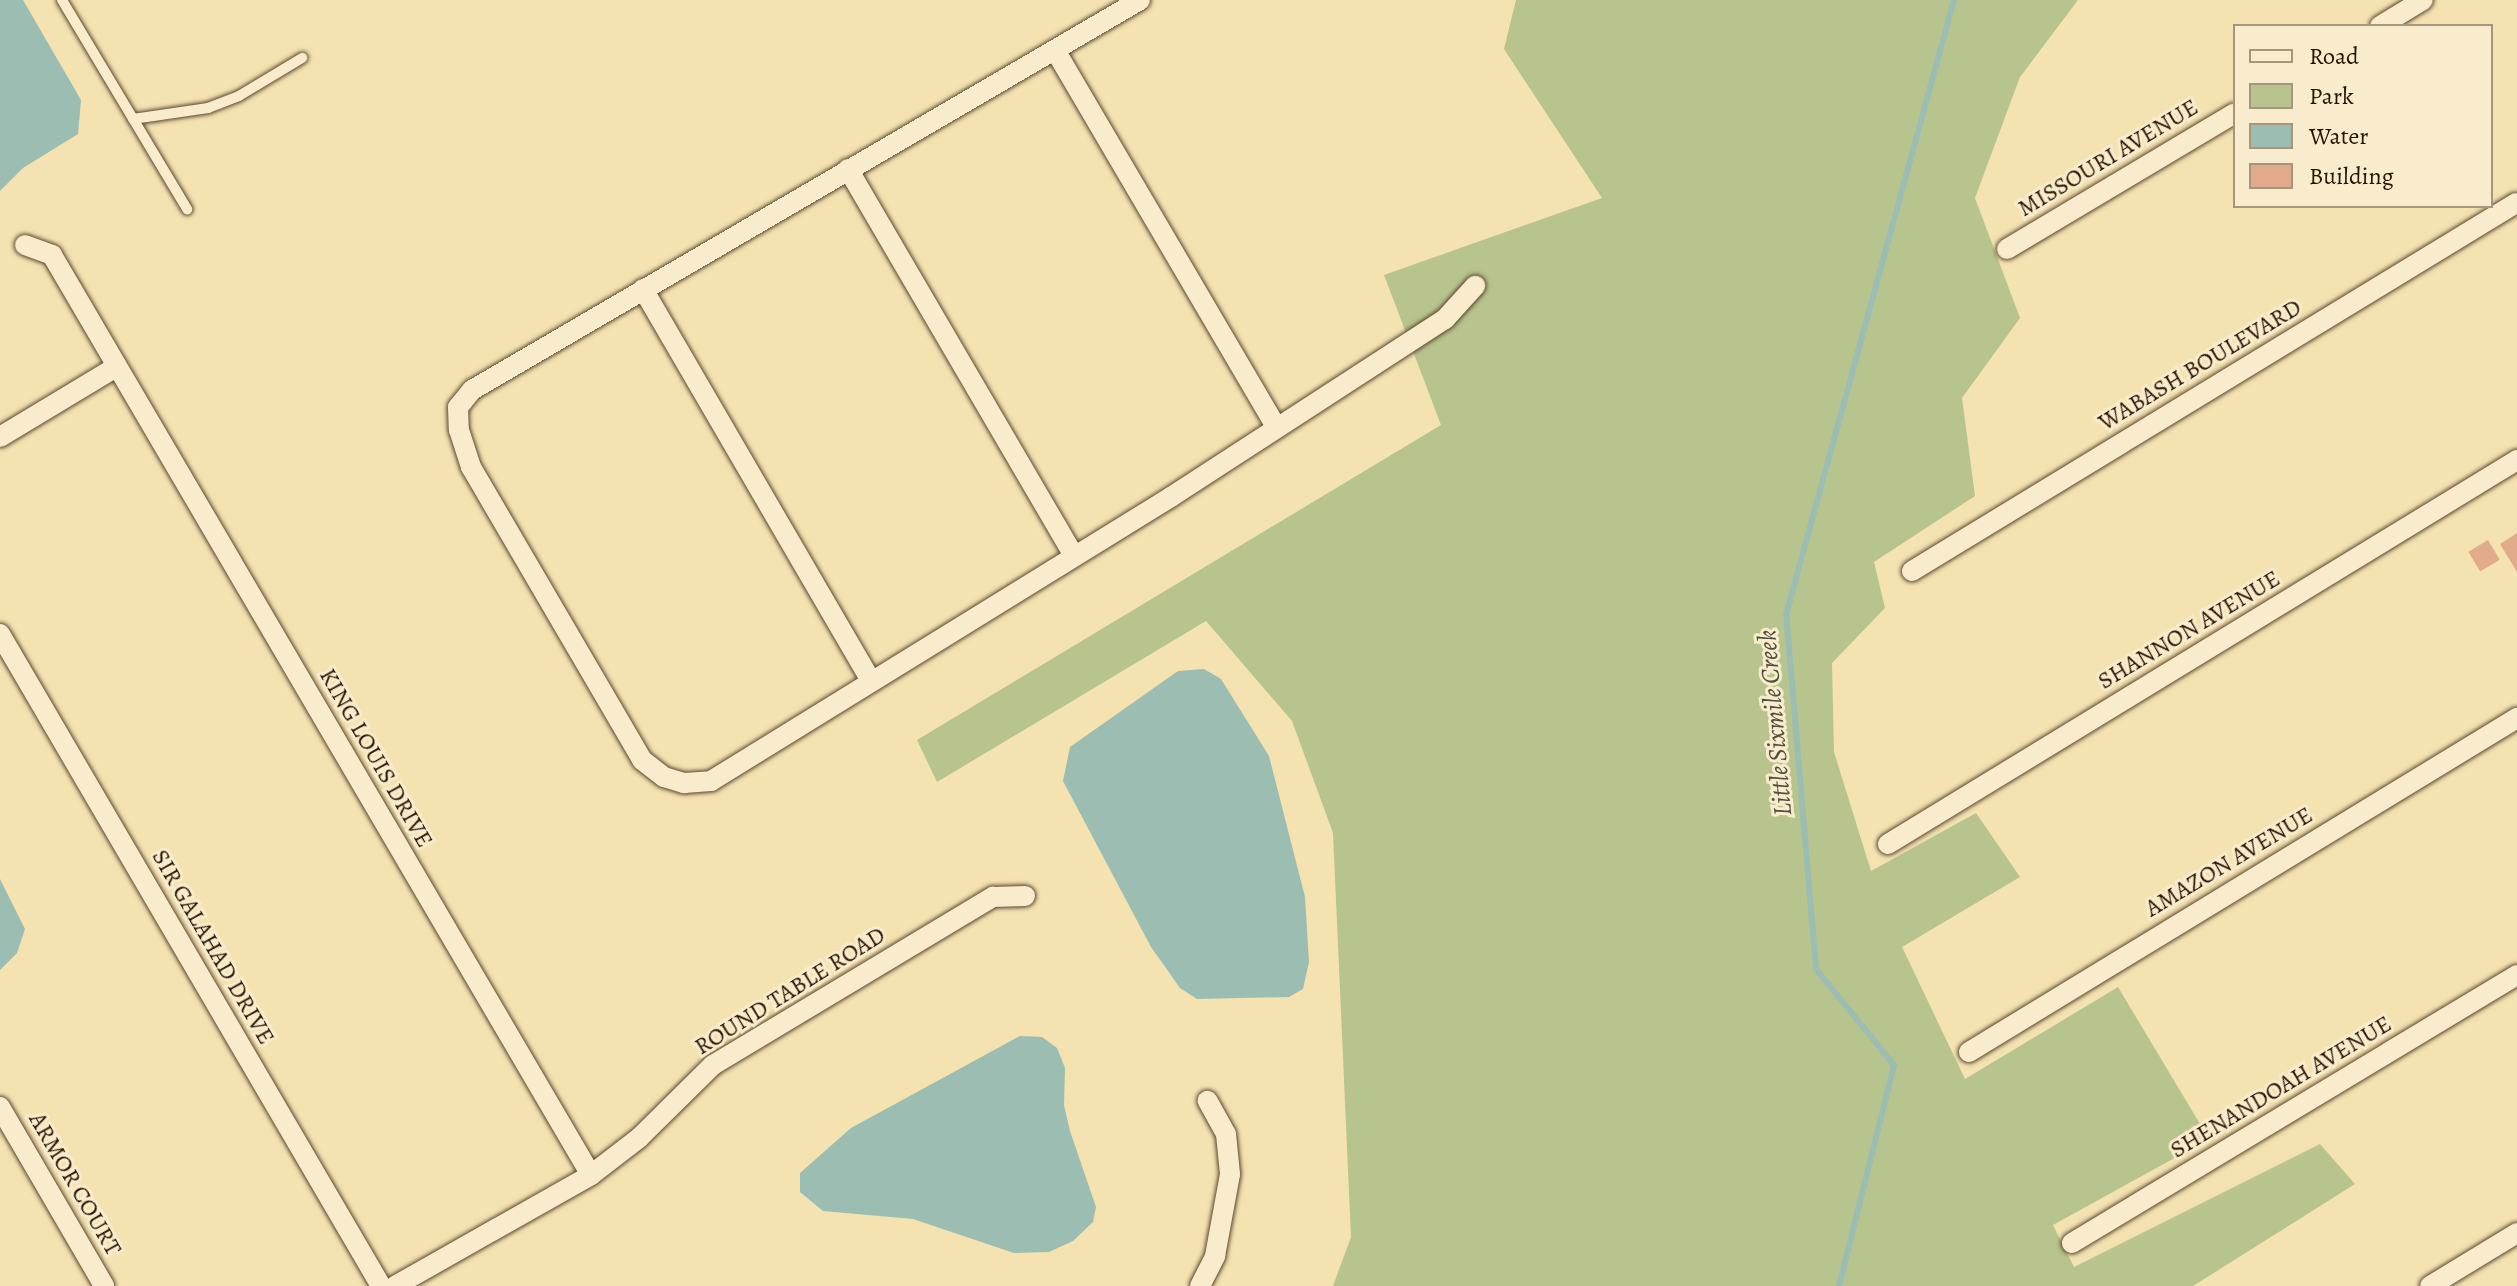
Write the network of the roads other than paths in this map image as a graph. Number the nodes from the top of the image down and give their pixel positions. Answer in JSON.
{"nodes":[{"id":1,"x":62,"y":0,"type":"edge"},
{"id":2,"x":1140,"y":0,"type":"edge"},
{"id":3,"x":2423,"y":0,"type":"edge"},
{"id":4,"x":2383,"y":24,"type":"edge"},
{"id":5,"x":1055,"y":50,"type":"junction"},
{"id":6,"x":302,"y":58,"type":"dead end"},
{"id":7,"x":2233,"y":114,"type":"edge"},
{"id":8,"x":133,"y":119,"type":"junction"},
{"id":9,"x":848,"y":169,"type":"junction"},
{"id":10,"x":2517,"y":203,"type":"edge"},
{"id":11,"x":187,"y":209,"type":"dead end"},
{"id":12,"x":25,"y":245,"type":"dead end"},
{"id":13,"x":2007,"y":249,"type":"dead end"},
{"id":14,"x":1475,"y":286,"type":"dead end"},
{"id":15,"x":643,"y":289,"type":"junction"},
{"id":16,"x":116,"y":367,"type":"junction"},
{"id":17,"x":1277,"y":428,"type":"junction"},
{"id":18,"x":0,"y":437,"type":"edge"},
{"id":19,"x":2517,"y":460,"type":"edge"},
{"id":20,"x":1074,"y":556,"type":"junction"},
{"id":21,"x":1912,"y":571,"type":"dead end"},
{"id":22,"x":0,"y":634,"type":"edge"},
{"id":23,"x":871,"y":681,"type":"junction"},
{"id":24,"x":2517,"y":718,"type":"edge"},
{"id":25,"x":1888,"y":844,"type":"dead end"},
{"id":26,"x":1025,"y":896,"type":"dead end"},
{"id":27,"x":2517,"y":975,"type":"edge"},
{"id":28,"x":1969,"y":1052,"type":"dead end"},
{"id":29,"x":1208,"y":1101,"type":"dead end"},
{"id":30,"x":0,"y":1107,"type":"edge"},
{"id":31,"x":591,"y":1175,"type":"junction"},
{"id":32,"x":2517,"y":1233,"type":"edge"},
{"id":33,"x":2072,"y":1243,"type":"dead end"},
{"id":34,"x":104,"y":1286,"type":"edge"},
{"id":35,"x":381,"y":1286,"type":"edge"},
{"id":36,"x":395,"y":1286,"type":"edge"},
{"id":37,"x":1200,"y":1286,"type":"edge"},
{"id":38,"x":2430,"y":1286,"type":"edge"}],
"edges":[{"from":1,"to":8,"type":"lane"},
{"from":2,"to":5,"type":"street"},
{"from":3,"to":4,"type":"street"},
{"from":5,"to":9,"type":"street"},
{"from":5,"to":17,"type":"street"},
{"from":6,"to":8,"type":"lane"},
{"from":7,"to":13,"type":"street","name":"MISSOURI AVENUE"},
{"from":8,"to":11,"type":"lane"},
{"from":9,"to":15,"type":"street"},
{"from":9,"to":20,"type":"street"},
{"from":10,"to":21,"type":"street","name":"WABASH BOULEVARD"},
{"from":12,"to":16,"type":"street","name":"KING LOUIS DRIVE"},
{"from":14,"to":17,"type":"street"},
{"from":15,"to":23,"type":"street"},
{"from":15,"to":23,"type":"street"},
{"from":16,"to":18,"type":"street"},
{"from":16,"to":31,"type":"street","name":"KING LOUIS DRIVE"},
{"from":17,"to":20,"type":"street"},
{"from":19,"to":25,"type":"street","name":"SHANNON AVENUE"},
{"from":20,"to":23,"type":"street"},
{"from":22,"to":35,"type":"street","name":"SIR GALAHAD DRIVE"},
{"from":24,"to":28,"type":"street","name":"AMAZON AVENUE"},
{"from":26,"to":31,"type":"street","name":"ROUND TABLE ROAD"},
{"from":27,"to":33,"type":"street","name":"SHENANDOAH AVENUE"},
{"from":29,"to":37,"type":"street"},
{"from":30,"to":34,"type":"street","name":"ARMOR COURT"},
{"from":31,"to":36,"type":"street","name":"ROUND TABLE ROAD"},
{"from":32,"to":38,"type":"street"}]}
